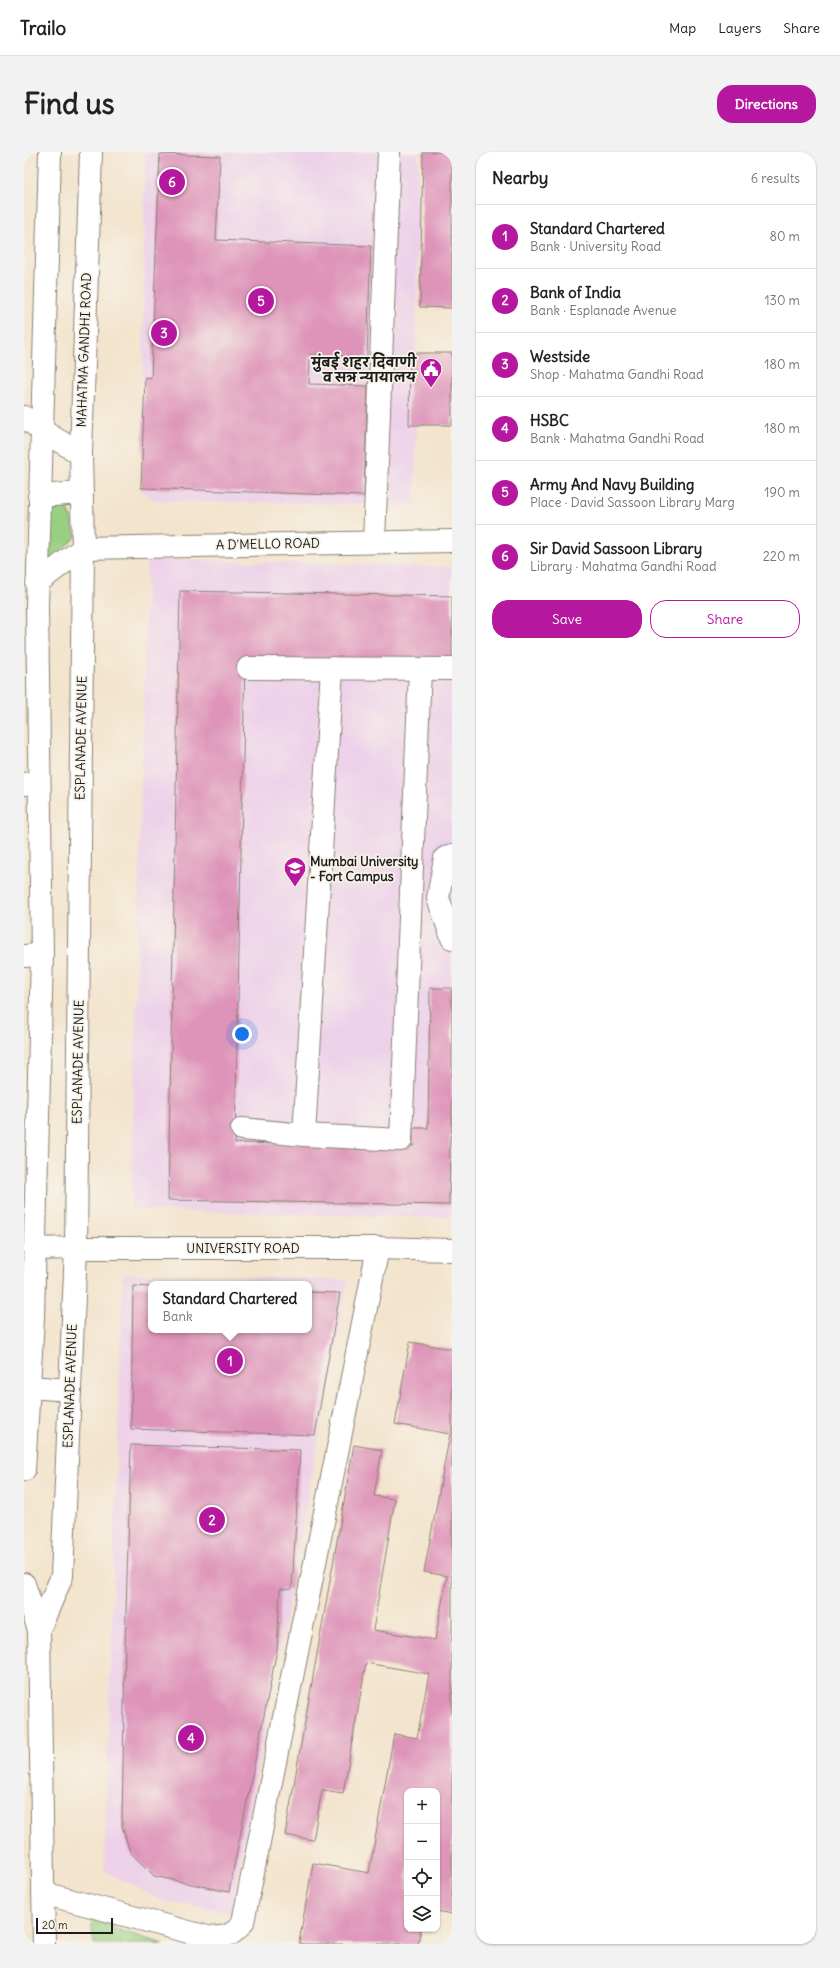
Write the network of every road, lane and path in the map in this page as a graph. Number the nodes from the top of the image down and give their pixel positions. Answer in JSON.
{"nodes":[{"id":1,"x":50,"y":152,"type":"edge"},
{"id":2,"x":90,"y":152,"type":"edge"},
{"id":3,"x":389,"y":152,"type":"edge"},
{"id":4,"x":32,"y":424,"type":"edge"},
{"id":5,"x":81,"y":454,"type":"junction"},
{"id":6,"x":82,"y":493,"type":"junction"},
{"id":7,"x":39,"y":496,"type":"junction"},
{"id":8,"x":452,"y":541,"type":"edge"},
{"id":9,"x":374,"y":542,"type":"junction"},
{"id":10,"x":84,"y":548,"type":"junction"},
{"id":11,"x":31,"y":552,"type":"edge"},
{"id":12,"x":37,"y":583,"type":"junction"},
{"id":13,"x":248,"y":668,"type":"dead end"},
{"id":14,"x":332,"y":668,"type":"junction"},
{"id":15,"x":420,"y":669,"type":"junction"},
{"id":16,"x":452,"y":669,"type":"edge"},
{"id":17,"x":31,"y":783,"type":"edge"},
{"id":18,"x":452,"y":855,"type":"edge"},
{"id":19,"x":411,"y":898,"type":"junction"},
{"id":20,"x":438,"y":898,"type":"junction"},
{"id":21,"x":452,"y":938,"type":"edge"},
{"id":22,"x":33,"y":956,"type":"edge"},
{"id":23,"x":242,"y":1129,"type":"dead end"},
{"id":24,"x":304,"y":1135,"type":"junction"},
{"id":25,"x":76,"y":1248,"type":"junction"},
{"id":26,"x":378,"y":1248,"type":"junction"},
{"id":27,"x":34,"y":1249,"type":"junction"},
{"id":28,"x":452,"y":1250,"type":"edge"},
{"id":29,"x":28,"y":1319,"type":"edge"},
{"id":30,"x":28,"y":1387,"type":"junction"},
{"id":31,"x":70,"y":1390,"type":"junction"},
{"id":32,"x":24,"y":1470,"type":"edge"},
{"id":33,"x":24,"y":1584,"type":"edge"},
{"id":34,"x":39,"y":1630,"type":"junction"},
{"id":35,"x":32,"y":1665,"type":"edge"},
{"id":36,"x":43,"y":1894,"type":"junction"},
{"id":37,"x":44,"y":1944,"type":"edge"}],
"edges":[{"from":1,"to":4,"type":"main road"},
{"from":2,"to":5,"type":"main road","name":"MAHATMA GANDHI ROAD"},
{"from":3,"to":9,"type":"main road"},
{"from":4,"to":5,"type":"main road"},
{"from":4,"to":7,"type":"main road"},
{"from":5,"to":6,"type":"main road","name":"MAHATMA GANDHI ROAD"},
{"from":6,"to":7,"type":"main road"},
{"from":6,"to":10,"type":"main road","name":"MAHATMA GANDHI ROAD"},
{"from":7,"to":11,"type":"main road"},
{"from":8,"to":9,"type":"main road","name":"A D'MELLO ROAD"},
{"from":9,"to":10,"type":"main road","name":"A D'MELLO ROAD"},
{"from":10,"to":12,"type":"main road"},
{"from":10,"to":25,"type":"main road","name":"ESPLANADE AVENUE"},
{"from":11,"to":12,"type":"main road"},
{"from":12,"to":17,"type":"main road"},
{"from":13,"to":14,"type":"main road"},
{"from":14,"to":15,"type":"main road"},
{"from":14,"to":24,"type":"main road"},
{"from":15,"to":16,"type":"main road"},
{"from":15,"to":19,"type":"main road"},
{"from":17,"to":22,"type":"main road"},
{"from":18,"to":20,"type":"main road"},
{"from":19,"to":20,"type":"main road"},
{"from":19,"to":24,"type":"main road"},
{"from":20,"to":21,"type":"main road"},
{"from":22,"to":27,"type":"main road"},
{"from":23,"to":24,"type":"main road"},
{"from":25,"to":26,"type":"main road","name":"UNIVERSITY ROAD"},
{"from":25,"to":27,"type":"main road","name":"UNIVERSITY ROAD"},
{"from":25,"to":31,"type":"main road","name":"ESPLANADE AVENUE"},
{"from":26,"to":28,"type":"main road","name":"UNIVERSITY ROAD"},
{"from":26,"to":36,"type":"main road"},
{"from":27,"to":29,"type":"main road"},
{"from":29,"to":30,"type":"main road"},
{"from":30,"to":31,"type":"main road"},
{"from":30,"to":32,"type":"main road"},
{"from":31,"to":34,"type":"main road","name":"ESPLANADE AVENUE"},
{"from":33,"to":34,"type":"main road"},
{"from":34,"to":35,"type":"main road"},
{"from":35,"to":36,"type":"main road"},
{"from":36,"to":37,"type":"main road"}]}
